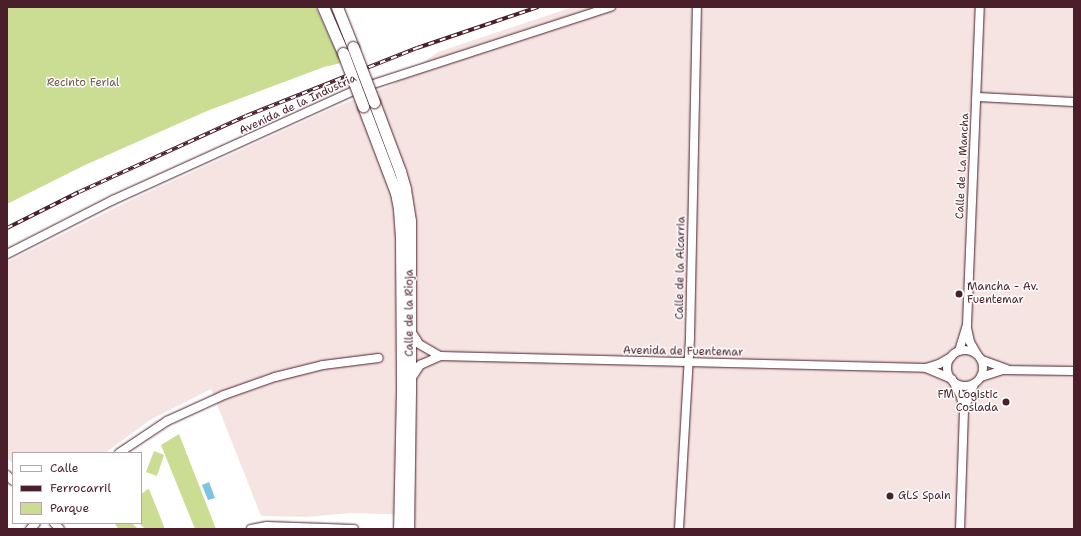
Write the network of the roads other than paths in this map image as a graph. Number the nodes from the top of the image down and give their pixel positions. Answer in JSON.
{"nodes":[{"id":1,"x":323,"y":7,"type":"edge"},
{"id":2,"x":337,"y":7,"type":"edge"},
{"id":3,"x":611,"y":7,"type":"edge"},
{"id":4,"x":697,"y":7,"type":"edge"},
{"id":5,"x":980,"y":7,"type":"edge"},
{"id":6,"x":978,"y":97,"type":"junction"},
{"id":7,"x":1074,"y":102,"type":"edge"},
{"id":8,"x":7,"y":254,"type":"edge"},
{"id":9,"x":967,"y":325,"type":"junction"},
{"id":10,"x":410,"y":329,"type":"junction"},
{"id":11,"x":956,"y":353,"type":"junction"},
{"id":12,"x":440,"y":356,"type":"junction"},
{"id":13,"x":979,"y":357,"type":"junction"},
{"id":14,"x":379,"y":358,"type":"dead end"},
{"id":15,"x":689,"y":364,"type":"junction"},
{"id":16,"x":926,"y":368,"type":"junction"},
{"id":17,"x":1014,"y":370,"type":"junction"},
{"id":18,"x":1074,"y":371,"type":"edge"},
{"id":19,"x":980,"y":377,"type":"junction"},
{"id":20,"x":952,"y":380,"type":"junction"},
{"id":21,"x":410,"y":382,"type":"junction"},
{"id":22,"x":974,"y":384,"type":"junction"},
{"id":23,"x":964,"y":410,"type":"junction"},
{"id":24,"x":120,"y":452,"type":"edge"},
{"id":25,"x":250,"y":529,"type":"edge"},
{"id":26,"x":354,"y":529,"type":"edge"},
{"id":27,"x":399,"y":529,"type":"edge"},
{"id":28,"x":408,"y":529,"type":"edge"},
{"id":29,"x":679,"y":529,"type":"edge"},
{"id":30,"x":960,"y":529,"type":"edge"}],
"edges":[{"from":1,"to":27,"type":"main road","name":"Calle de la Rioja","bridge":true},
{"from":2,"to":10,"type":"main road","name":"Calle de la Rioja","bridge":true},
{"from":3,"to":8,"type":"street","name":"Avenida de la Industria"},
{"from":4,"to":15,"type":"street","name":"Calle de la Alcarria"},
{"from":5,"to":6,"type":"street","name":"Calle de La Mancha"},
{"from":6,"to":7,"type":"street"},
{"from":6,"to":9,"type":"street","name":"Calle de La Mancha"},
{"from":9,"to":11,"type":"street","name":"Calle de La Mancha"},
{"from":9,"to":13,"type":"street","name":"Calle de La Mancha"},
{"from":10,"to":12,"type":"street","name":"Avenida de Fuentemar"},
{"from":10,"to":21,"type":"main road","name":"Calle de la Rioja"},
{"from":11,"to":13,"type":"street"},
{"from":11,"to":16,"type":"street","name":"Avenida de Fuentemar"},
{"from":11,"to":20,"type":"street"},
{"from":12,"to":15,"type":"street","name":"Avenida de Fuentemar"},
{"from":12,"to":21,"type":"street","name":"Avenida de Fuentemar"},
{"from":13,"to":17,"type":"street"},
{"from":13,"to":19,"type":"street"},
{"from":14,"to":24,"type":"street"},
{"from":15,"to":16,"type":"street","name":"Avenida de Fuentemar"},
{"from":15,"to":29,"type":"street","name":"Calle de la Alcarria"},
{"from":16,"to":20,"type":"street","name":"Avenida de Fuentemar"},
{"from":17,"to":18,"type":"street"},
{"from":17,"to":19,"type":"street"},
{"from":19,"to":22,"type":"street"},
{"from":20,"to":22,"type":"street"},
{"from":20,"to":23,"type":"street"},
{"from":21,"to":28,"type":"main road","name":"Calle de la Rioja"},
{"from":22,"to":23,"type":"street"},
{"from":23,"to":30,"type":"street"},
{"from":25,"to":26,"type":"street"}]}
